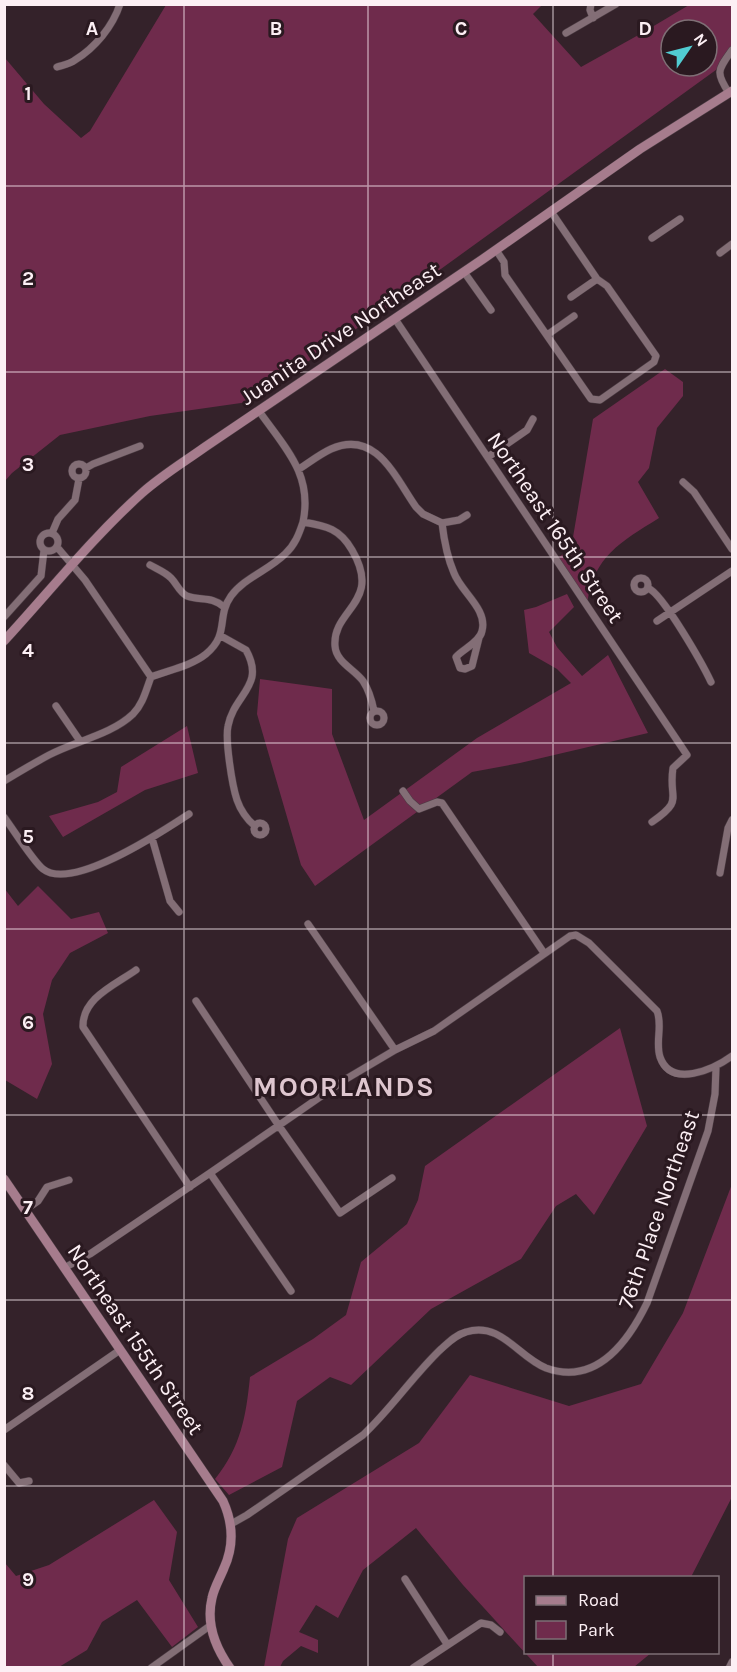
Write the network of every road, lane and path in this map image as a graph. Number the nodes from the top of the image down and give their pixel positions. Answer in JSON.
{"nodes":[{"id":1,"x":120,"y":4,"type":"edge"},
{"id":2,"x":591,"y":4,"type":"edge"},
{"id":3,"x":616,"y":4,"type":"edge"},
{"id":4,"x":593,"y":18,"type":"junction"},
{"id":5,"x":566,"y":33,"type":"dead end"},
{"id":6,"x":732,"y":50,"type":"edge"},
{"id":7,"x":57,"y":67,"type":"dead end"},
{"id":8,"x":731,"y":95,"type":"edge"},
{"id":9,"x":552,"y":213,"type":"junction"},
{"id":10,"x":680,"y":219,"type":"dead end"},
{"id":11,"x":652,"y":238,"type":"dead end"},
{"id":12,"x":732,"y":244,"type":"edge"},
{"id":13,"x":496,"y":250,"type":"junction"},
{"id":14,"x":720,"y":253,"type":"dead end"},
{"id":15,"x":464,"y":272,"type":"junction"},
{"id":16,"x":597,"y":279,"type":"junction"},
{"id":17,"x":571,"y":297,"type":"dead end"},
{"id":18,"x":491,"y":310,"type":"dead end"},
{"id":19,"x":574,"y":316,"type":"dead end"},
{"id":20,"x":395,"y":319,"type":"junction"},
{"id":21,"x":546,"y":334,"type":"junction"},
{"id":22,"x":260,"y":411,"type":"junction"},
{"id":23,"x":533,"y":419,"type":"dead end"},
{"id":24,"x":140,"y":446,"type":"dead end"},
{"id":25,"x":488,"y":457,"type":"junction"},
{"id":26,"x":86,"y":468,"type":"junction"},
{"id":27,"x":300,"y":469,"type":"junction"},
{"id":28,"x":80,"y":478,"type":"junction"},
{"id":29,"x":683,"y":482,"type":"dead end"},
{"id":30,"x":467,"y":515,"type":"dead end"},
{"id":31,"x":303,"y":522,"type":"junction"},
{"id":32,"x":442,"y":523,"type":"junction"},
{"id":33,"x":52,"y":533,"type":"junction"},
{"id":34,"x":57,"y":548,"type":"junction"},
{"id":35,"x":732,"y":549,"type":"edge"},
{"id":36,"x":44,"y":550,"type":"junction"},
{"id":37,"x":73,"y":565,"type":"junction"},
{"id":38,"x":150,"y":565,"type":"dead end"},
{"id":39,"x":732,"y":571,"type":"edge"},
{"id":40,"x":648,"y":588,"type":"dead end"},
{"id":41,"x":224,"y":607,"type":"junction"},
{"id":42,"x":669,"y":613,"type":"junction"},
{"id":43,"x":4,"y":617,"type":"edge"},
{"id":44,"x":657,"y":621,"type":"dead end"},
{"id":45,"x":221,"y":636,"type":"junction"},
{"id":46,"x":479,"y":638,"type":"dead end"},
{"id":47,"x":4,"y":641,"type":"edge"},
{"id":48,"x":151,"y":677,"type":"junction"},
{"id":49,"x":711,"y":682,"type":"dead end"},
{"id":50,"x":56,"y":706,"type":"dead end"},
{"id":51,"x":374,"y":711,"type":"dead end"},
{"id":52,"x":80,"y":741,"type":"junction"},
{"id":53,"x":4,"y":781,"type":"edge"},
{"id":54,"x":403,"y":791,"type":"dead end"},
{"id":55,"x":189,"y":814,"type":"dead end"},
{"id":56,"x":4,"y":817,"type":"edge"},
{"id":57,"x":732,"y":820,"type":"edge"},
{"id":58,"x":652,"y":822,"type":"dead end"},
{"id":59,"x":255,"y":826,"type":"dead end"},
{"id":60,"x":152,"y":838,"type":"junction"},
{"id":61,"x":720,"y":873,"type":"dead end"},
{"id":62,"x":179,"y":912,"type":"dead end"},
{"id":63,"x":308,"y":924,"type":"dead end"},
{"id":64,"x":544,"y":953,"type":"junction"},
{"id":65,"x":136,"y":970,"type":"dead end"},
{"id":66,"x":196,"y":1001,"type":"dead end"},
{"id":67,"x":395,"y":1050,"type":"junction"},
{"id":68,"x":732,"y":1056,"type":"edge"},
{"id":69,"x":716,"y":1067,"type":"junction"},
{"id":70,"x":279,"y":1126,"type":"junction"},
{"id":71,"x":210,"y":1173,"type":"junction"},
{"id":72,"x":392,"y":1178,"type":"dead end"},
{"id":73,"x":4,"y":1179,"type":"edge"},
{"id":74,"x":69,"y":1180,"type":"dead end"},
{"id":75,"x":190,"y":1186,"type":"junction"},
{"id":76,"x":25,"y":1210,"type":"junction"},
{"id":77,"x":64,"y":1268,"type":"junction"},
{"id":78,"x":291,"y":1291,"type":"dead end"},
{"id":79,"x":120,"y":1350,"type":"junction"},
{"id":80,"x":4,"y":1430,"type":"edge"},
{"id":81,"x":4,"y":1465,"type":"edge"},
{"id":82,"x":29,"y":1481,"type":"dead end"},
{"id":83,"x":231,"y":1524,"type":"junction"},
{"id":84,"x":405,"y":1579,"type":"dead end"},
{"id":85,"x":211,"y":1625,"type":"junction"},
{"id":86,"x":500,"y":1632,"type":"dead end"},
{"id":87,"x":447,"y":1644,"type":"junction"},
{"id":88,"x":732,"y":1662,"type":"edge"},
{"id":89,"x":151,"y":1668,"type":"edge"},
{"id":90,"x":230,"y":1668,"type":"edge"},
{"id":91,"x":413,"y":1668,"type":"edge"},
{"id":92,"x":729,"y":1668,"type":"edge"}],
"edges":[{"from":1,"to":7,"type":"street"},
{"from":2,"to":4,"type":"street"},
{"from":3,"to":4,"type":"street"},
{"from":4,"to":5,"type":"street"},
{"from":6,"to":8,"type":"street"},
{"from":8,"to":9,"type":"main road","name":"Juanita Drive Northeast"},
{"from":9,"to":13,"type":"main road","name":"Juanita Drive Northeast"},
{"from":9,"to":16,"type":"street"},
{"from":10,"to":11,"type":"street"},
{"from":12,"to":14,"type":"street"},
{"from":13,"to":15,"type":"main road","name":"Juanita Drive Northeast"},
{"from":13,"to":21,"type":"street"},
{"from":15,"to":18,"type":"street"},
{"from":15,"to":20,"type":"main road","name":"Juanita Drive Northeast"},
{"from":16,"to":17,"type":"street"},
{"from":16,"to":21,"type":"street"},
{"from":19,"to":21,"type":"street"},
{"from":20,"to":22,"type":"main road","name":"Juanita Drive Northeast"},
{"from":20,"to":25,"type":"street","name":"Northeast 165th Street"},
{"from":22,"to":27,"type":"street"},
{"from":22,"to":37,"type":"main road","name":"Juanita Drive Northeast"},
{"from":23,"to":25,"type":"street"},
{"from":24,"to":26,"type":"street"},
{"from":25,"to":58,"type":"street","name":"Northeast 165th Street"},
{"from":26,"to":28,"type":"street"},
{"from":26,"to":28,"type":"street"},
{"from":27,"to":31,"type":"street"},
{"from":27,"to":32,"type":"street"},
{"from":28,"to":33,"type":"street"},
{"from":29,"to":35,"type":"street"},
{"from":30,"to":32,"type":"street"},
{"from":31,"to":41,"type":"street"},
{"from":31,"to":51,"type":"street"},
{"from":32,"to":46,"type":"street"},
{"from":33,"to":34,"type":"street"},
{"from":33,"to":36,"type":"street"},
{"from":34,"to":36,"type":"street"},
{"from":34,"to":37,"type":"street"},
{"from":36,"to":43,"type":"street"},
{"from":37,"to":47,"type":"main road","name":"Juanita Drive Northeast"},
{"from":37,"to":48,"type":"street"},
{"from":38,"to":41,"type":"street"},
{"from":39,"to":42,"type":"street"},
{"from":40,"to":42,"type":"street"},
{"from":41,"to":45,"type":"street"},
{"from":42,"to":44,"type":"street"},
{"from":42,"to":49,"type":"street"},
{"from":45,"to":48,"type":"street"},
{"from":45,"to":59,"type":"street"},
{"from":48,"to":52,"type":"street"},
{"from":50,"to":52,"type":"street"},
{"from":52,"to":53,"type":"street"},
{"from":54,"to":64,"type":"street"},
{"from":55,"to":60,"type":"street"},
{"from":56,"to":60,"type":"street"},
{"from":57,"to":61,"type":"street"},
{"from":60,"to":62,"type":"street"},
{"from":63,"to":67,"type":"street"},
{"from":64,"to":67,"type":"street"},
{"from":64,"to":69,"type":"street"},
{"from":65,"to":75,"type":"street"},
{"from":66,"to":70,"type":"street"},
{"from":67,"to":70,"type":"street"},
{"from":68,"to":69,"type":"street"},
{"from":69,"to":83,"type":"street","name":"76th Place Northeast"},
{"from":70,"to":71,"type":"street"},
{"from":70,"to":72,"type":"street"},
{"from":71,"to":75,"type":"street"},
{"from":71,"to":78,"type":"street"},
{"from":73,"to":76,"type":"main road","name":"Northeast 155th Street"},
{"from":74,"to":76,"type":"street"},
{"from":75,"to":77,"type":"street"},
{"from":76,"to":77,"type":"main road","name":"Northeast 155th Street"},
{"from":77,"to":79,"type":"main road","name":"Northeast 155th Street"},
{"from":79,"to":80,"type":"street"},
{"from":79,"to":83,"type":"main road","name":"Northeast 155th Street"},
{"from":81,"to":82,"type":"street"},
{"from":83,"to":85,"type":"main road"},
{"from":84,"to":87,"type":"street"},
{"from":85,"to":89,"type":"street"},
{"from":85,"to":90,"type":"main road"},
{"from":86,"to":87,"type":"street"},
{"from":87,"to":91,"type":"street"},
{"from":88,"to":92,"type":"street"}]}
